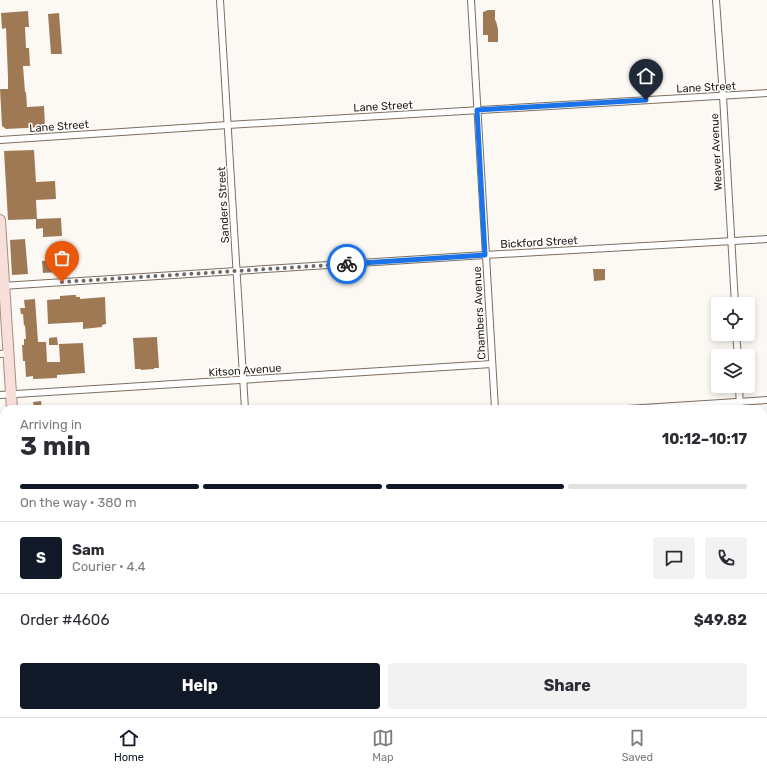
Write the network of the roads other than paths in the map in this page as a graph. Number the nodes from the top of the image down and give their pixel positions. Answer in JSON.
{"nodes":[{"id":1,"x":220,"y":0,"type":"edge"},
{"id":2,"x":471,"y":0,"type":"edge"},
{"id":3,"x":716,"y":0,"type":"edge"},
{"id":4,"x":767,"y":93,"type":"edge"},
{"id":5,"x":723,"y":96,"type":"junction"},
{"id":6,"x":477,"y":110,"type":"junction"},
{"id":7,"x":228,"y":125,"type":"junction"},
{"id":8,"x":0,"y":140,"type":"edge"},
{"id":9,"x":0,"y":220,"type":"edge"},
{"id":10,"x":0,"y":232,"type":"edge"},
{"id":11,"x":767,"y":239,"type":"edge"},
{"id":12,"x":731,"y":241,"type":"junction"},
{"id":13,"x":485,"y":255,"type":"junction"},
{"id":14,"x":237,"y":271,"type":"junction"},
{"id":15,"x":2,"y":286,"type":"edge"},
{"id":16,"x":735,"y":297,"type":"edge"},
{"id":17,"x":4,"y":353,"type":"edge"},
{"id":18,"x":492,"y":364,"type":"junction"},
{"id":19,"x":244,"y":380,"type":"junction"},
{"id":20,"x":739,"y":393,"type":"edge"},
{"id":21,"x":11,"y":394,"type":"junction"},
{"id":22,"x":0,"y":395,"type":"edge"},
{"id":23,"x":767,"y":400,"type":"edge"},
{"id":24,"x":740,"y":401,"type":"junction"},
{"id":25,"x":12,"y":405,"type":"edge"},
{"id":26,"x":245,"y":405,"type":"edge"},
{"id":27,"x":495,"y":405,"type":"edge"},
{"id":28,"x":684,"y":405,"type":"edge"},
{"id":29,"x":740,"y":405,"type":"edge"}],
"edges":[{"from":1,"to":7,"type":"street","name":"Sanders Street"},
{"from":2,"to":6,"type":"street","name":"Chambers Avenue"},
{"from":3,"to":5,"type":"street","name":"Weaver Avenue"},
{"from":4,"to":5,"type":"street","name":"Lane Street"},
{"from":5,"to":6,"type":"street","name":"Lane Street"},
{"from":5,"to":12,"type":"street","name":"Weaver Avenue"},
{"from":6,"to":7,"type":"street","name":"Lane Street"},
{"from":6,"to":13,"type":"street","name":"Chambers Avenue"},
{"from":7,"to":8,"type":"street","name":"Lane Street"},
{"from":7,"to":14,"type":"street","name":"Sanders Street"},
{"from":9,"to":10,"type":"main road"},
{"from":10,"to":15,"type":"main road"},
{"from":11,"to":12,"type":"street","name":"Bickford Street"},
{"from":12,"to":13,"type":"street","name":"Bickford Street"},
{"from":12,"to":16,"type":"street","name":"Weaver Avenue"},
{"from":13,"to":14,"type":"street","name":"Bickford Street"},
{"from":13,"to":18,"type":"street","name":"Chambers Avenue"},
{"from":14,"to":15,"type":"street","name":"Bickford Street"},
{"from":14,"to":19,"type":"street","name":"Sanders Street"},
{"from":15,"to":17,"type":"main road"},
{"from":17,"to":21,"type":"main road"},
{"from":18,"to":19,"type":"street","name":"Kitson Avenue"},
{"from":18,"to":27,"type":"street","name":"Chambers Avenue"},
{"from":19,"to":21,"type":"street","name":"Kitson Avenue"},
{"from":19,"to":26,"type":"street","name":"Sanders Street"},
{"from":20,"to":24,"type":"street"},
{"from":21,"to":22,"type":"street","name":"Kitson Avenue"},
{"from":21,"to":25,"type":"main road"},
{"from":23,"to":24,"type":"street"},
{"from":24,"to":28,"type":"street"},
{"from":24,"to":29,"type":"street"}]}
